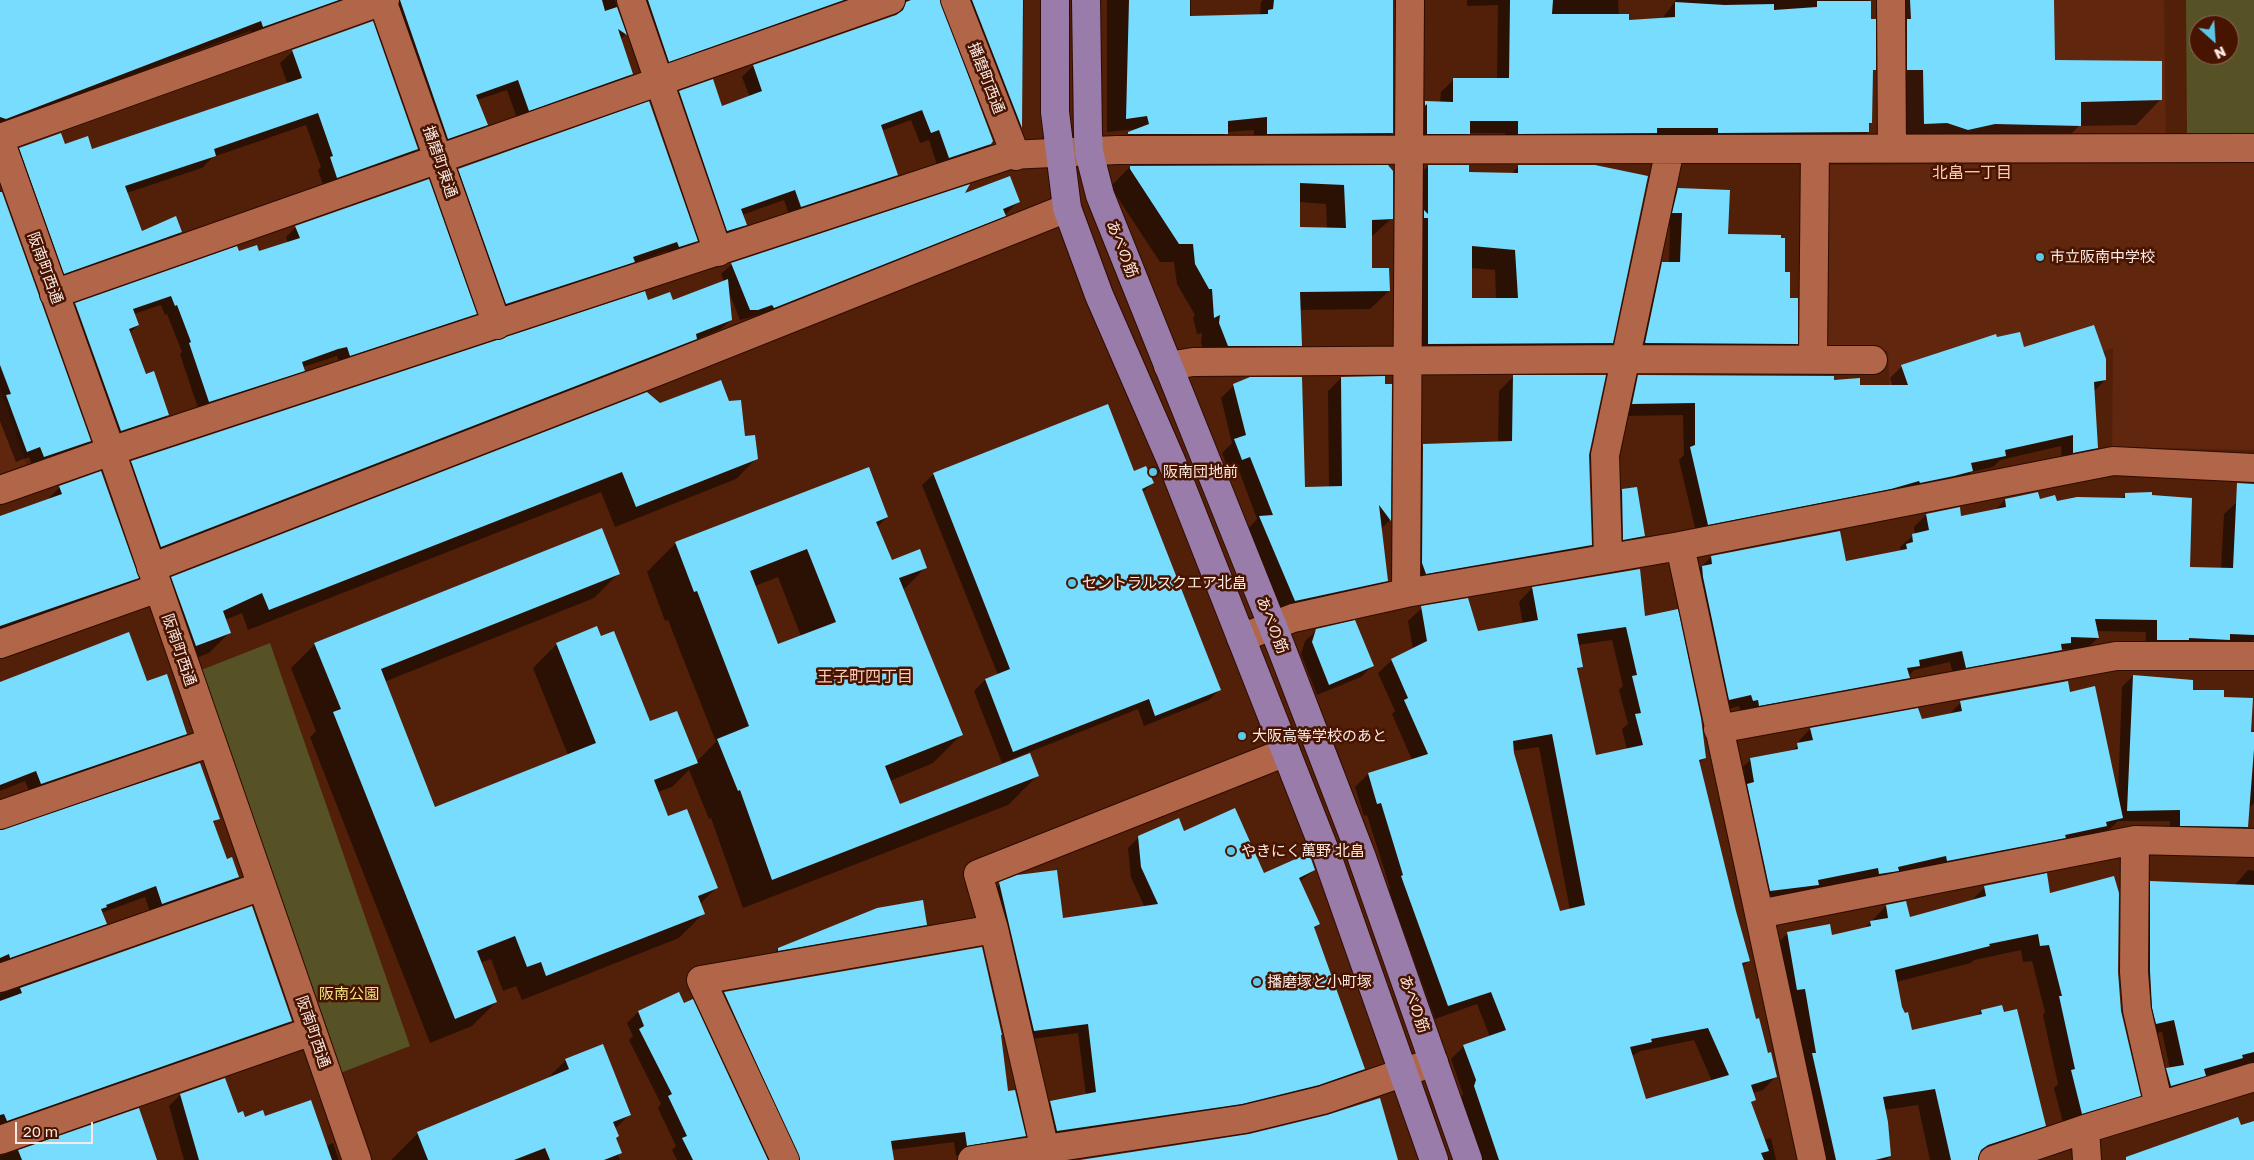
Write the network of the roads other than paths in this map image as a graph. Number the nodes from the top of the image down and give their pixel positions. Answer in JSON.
{"nodes":[{"id":1,"x":383,"y":0,"type":"edge"},
{"id":2,"x":631,"y":0,"type":"edge"},
{"id":3,"x":891,"y":0,"type":"edge"},
{"id":4,"x":955,"y":0,"type":"edge"},
{"id":5,"x":1055,"y":0,"type":"edge"},
{"id":6,"x":1086,"y":0,"type":"edge"},
{"id":7,"x":1410,"y":0,"type":"edge"},
{"id":8,"x":1891,"y":0,"type":"edge"},
{"id":9,"x":659,"y":82,"type":"junction"},
{"id":10,"x":0,"y":139,"type":"edge"},
{"id":11,"x":1815,"y":148,"type":"junction"},
{"id":12,"x":1892,"y":148,"type":"junction"},
{"id":13,"x":2254,"y":148,"type":"edge"},
{"id":14,"x":1670,"y":149,"type":"junction"},
{"id":15,"x":1409,"y":151,"type":"junction"},
{"id":16,"x":1089,"y":152,"type":"junction"},
{"id":17,"x":1059,"y":153,"type":"junction"},
{"id":18,"x":1016,"y":156,"type":"junction"},
{"id":19,"x":438,"y":159,"type":"junction"},
{"id":20,"x":1067,"y":208,"type":"junction"},
{"id":21,"x":718,"y":252,"type":"junction"},
{"id":22,"x":54,"y":294,"type":"junction"},
{"id":23,"x":497,"y":325,"type":"junction"},
{"id":24,"x":1627,"y":358,"type":"junction"},
{"id":25,"x":1813,"y":359,"type":"junction"},
{"id":26,"x":1874,"y":360,"type":"dead end"},
{"id":27,"x":1406,"y":361,"type":"junction"},
{"id":28,"x":1168,"y":366,"type":"junction"},
{"id":29,"x":111,"y":451,"type":"junction"},
{"id":30,"x":2254,"y":468,"type":"edge"},
{"id":31,"x":0,"y":490,"type":"edge"},
{"id":32,"x":1680,"y":546,"type":"junction"},
{"id":33,"x":1608,"y":558,"type":"junction"},
{"id":34,"x":154,"y":578,"type":"junction"},
{"id":35,"x":1406,"y":593,"type":"junction"},
{"id":36,"x":1272,"y":625,"type":"junction"},
{"id":37,"x":1242,"y":638,"type":"junction"},
{"id":38,"x":0,"y":644,"type":"edge"},
{"id":39,"x":2254,"y":656,"type":"edge"},
{"id":40,"x":1718,"y":729,"type":"junction"},
{"id":41,"x":212,"y":742,"type":"junction"},
{"id":42,"x":1286,"y":752,"type":"junction"},
{"id":43,"x":0,"y":815,"type":"edge"},
{"id":44,"x":2135,"y":840,"type":"junction"},
{"id":45,"x":2254,"y":843,"type":"edge"},
{"id":46,"x":262,"y":886,"type":"junction"},
{"id":47,"x":1760,"y":914,"type":"junction"},
{"id":48,"x":994,"y":929,"type":"junction"},
{"id":49,"x":0,"y":978,"type":"edge"},
{"id":50,"x":312,"y":1031,"type":"junction"},
{"id":51,"x":1434,"y":1062,"type":"junction"},
{"id":52,"x":1392,"y":1076,"type":"junction"},
{"id":53,"x":2254,"y":1077,"type":"edge"},
{"id":54,"x":2158,"y":1106,"type":"junction"},
{"id":55,"x":2085,"y":1129,"type":"junction"},
{"id":56,"x":0,"y":1140,"type":"edge"},
{"id":57,"x":1126,"y":1149,"type":"edge"},
{"id":58,"x":1045,"y":1150,"type":"junction"},
{"id":59,"x":357,"y":1160,"type":"edge"},
{"id":60,"x":785,"y":1160,"type":"edge"},
{"id":61,"x":972,"y":1160,"type":"edge"},
{"id":62,"x":1434,"y":1160,"type":"edge"},
{"id":63,"x":1468,"y":1160,"type":"edge"},
{"id":64,"x":1812,"y":1160,"type":"edge"},
{"id":65,"x":1993,"y":1160,"type":"edge"},
{"id":66,"x":2087,"y":1160,"type":"edge"}],
"edges":[{"from":1,"to":10,"type":"street"},
{"from":1,"to":19,"type":"street","name":"播磨町東通"},
{"from":2,"to":9,"type":"street"},
{"from":3,"to":9,"type":"street"},
{"from":4,"to":18,"type":"street","name":"播磨町西通"},
{"from":5,"to":17,"type":"main road"},
{"from":6,"to":16,"type":"main road","name":"あべの筋"},
{"from":7,"to":15,"type":"street"},
{"from":8,"to":12,"type":"street"},
{"from":9,"to":19,"type":"street"},
{"from":9,"to":21,"type":"street"},
{"from":10,"to":22,"type":"street","name":"阪南町西通"},
{"from":11,"to":12,"type":"street"},
{"from":11,"to":14,"type":"street"},
{"from":11,"to":25,"type":"street"},
{"from":12,"to":13,"type":"street"},
{"from":14,"to":15,"type":"street"},
{"from":14,"to":24,"type":"street"},
{"from":15,"to":16,"type":"street"},
{"from":15,"to":27,"type":"street"},
{"from":16,"to":17,"type":"street"},
{"from":16,"to":28,"type":"main road","name":"あべの筋"},
{"from":17,"to":18,"type":"street"},
{"from":17,"to":20,"type":"main road"},
{"from":18,"to":21,"type":"street"},
{"from":19,"to":22,"type":"street"},
{"from":19,"to":23,"type":"street","name":"播磨町東通"},
{"from":20,"to":34,"type":"street"},
{"from":20,"to":37,"type":"main road"},
{"from":21,"to":23,"type":"street"},
{"from":22,"to":29,"type":"street","name":"阪南町西通"},
{"from":23,"to":29,"type":"street"},
{"from":24,"to":25,"type":"street"},
{"from":24,"to":27,"type":"street"},
{"from":24,"to":33,"type":"street"},
{"from":25,"to":26,"type":"street"},
{"from":27,"to":28,"type":"street"},
{"from":27,"to":35,"type":"street"},
{"from":28,"to":36,"type":"main road","name":"あべの筋"},
{"from":29,"to":31,"type":"street"},
{"from":29,"to":34,"type":"street","name":"阪南町西通"},
{"from":30,"to":32,"type":"street"},
{"from":32,"to":33,"type":"street"},
{"from":32,"to":40,"type":"street"},
{"from":33,"to":35,"type":"street"},
{"from":34,"to":38,"type":"street"},
{"from":34,"to":41,"type":"street","name":"阪南町西通"},
{"from":35,"to":36,"type":"street"},
{"from":36,"to":37,"type":"street"},
{"from":36,"to":51,"type":"main road","name":"あべの筋"},
{"from":37,"to":42,"type":"main road"},
{"from":39,"to":40,"type":"street"},
{"from":40,"to":47,"type":"street"},
{"from":41,"to":43,"type":"street"},
{"from":41,"to":46,"type":"street","name":"阪南町西通"},
{"from":42,"to":48,"type":"street"},
{"from":42,"to":52,"type":"main road"},
{"from":44,"to":45,"type":"street"},
{"from":44,"to":47,"type":"street"},
{"from":44,"to":54,"type":"street"},
{"from":46,"to":49,"type":"street"},
{"from":46,"to":50,"type":"street","name":"阪南町西通"},
{"from":47,"to":64,"type":"street"},
{"from":48,"to":58,"type":"street"},
{"from":48,"to":60,"type":"street"},
{"from":50,"to":56,"type":"street"},
{"from":50,"to":59,"type":"street","name":"阪南町西通"},
{"from":51,"to":52,"type":"street"},
{"from":51,"to":63,"type":"main road","name":"あべの筋"},
{"from":52,"to":57,"type":"street"},
{"from":52,"to":62,"type":"main road"},
{"from":53,"to":54,"type":"street"},
{"from":54,"to":55,"type":"street"},
{"from":55,"to":65,"type":"street"},
{"from":55,"to":66,"type":"street"},
{"from":57,"to":58,"type":"street"},
{"from":58,"to":61,"type":"street"}]}
